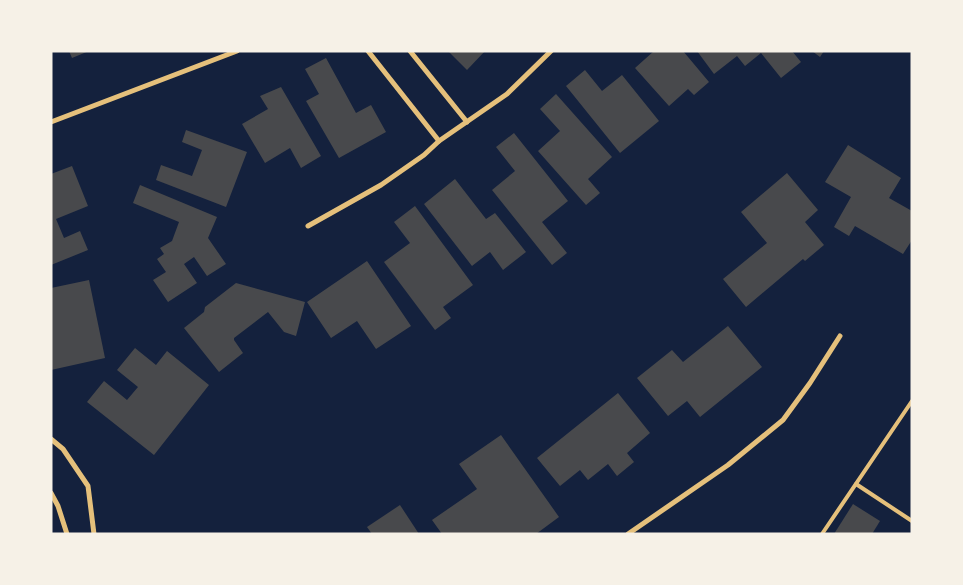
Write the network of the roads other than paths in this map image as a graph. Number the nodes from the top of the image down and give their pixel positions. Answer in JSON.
{"nodes":[{"id":1,"x":237,"y":51,"type":"edge"},
{"id":2,"x":368,"y":51,"type":"edge"},
{"id":3,"x":410,"y":51,"type":"edge"},
{"id":4,"x":551,"y":51,"type":"edge"},
{"id":5,"x":51,"y":122,"type":"edge"},
{"id":6,"x":467,"y":122,"type":"junction"},
{"id":7,"x":439,"y":142,"type":"junction"},
{"id":8,"x":308,"y":226,"type":"dead end"},
{"id":9,"x":840,"y":336,"type":"dead end"},
{"id":10,"x":912,"y":400,"type":"edge"},
{"id":11,"x":51,"y":439,"type":"edge"},
{"id":12,"x":856,"y":484,"type":"junction"},
{"id":13,"x":51,"y":493,"type":"edge"},
{"id":14,"x":912,"y":521,"type":"edge"},
{"id":15,"x":67,"y":534,"type":"edge"},
{"id":16,"x":94,"y":534,"type":"edge"},
{"id":17,"x":628,"y":534,"type":"edge"},
{"id":18,"x":822,"y":534,"type":"edge"}],
"edges":[{"from":1,"to":5,"type":"street"},
{"from":2,"to":7,"type":"street"},
{"from":3,"to":6,"type":"street"},
{"from":4,"to":6,"type":"street"},
{"from":6,"to":7,"type":"street"},
{"from":7,"to":8,"type":"street"},
{"from":9,"to":17,"type":"street"},
{"from":10,"to":12,"type":"lane"},
{"from":11,"to":16,"type":"street"},
{"from":12,"to":14,"type":"lane"},
{"from":12,"to":18,"type":"lane"},
{"from":13,"to":15,"type":"street"}]}
